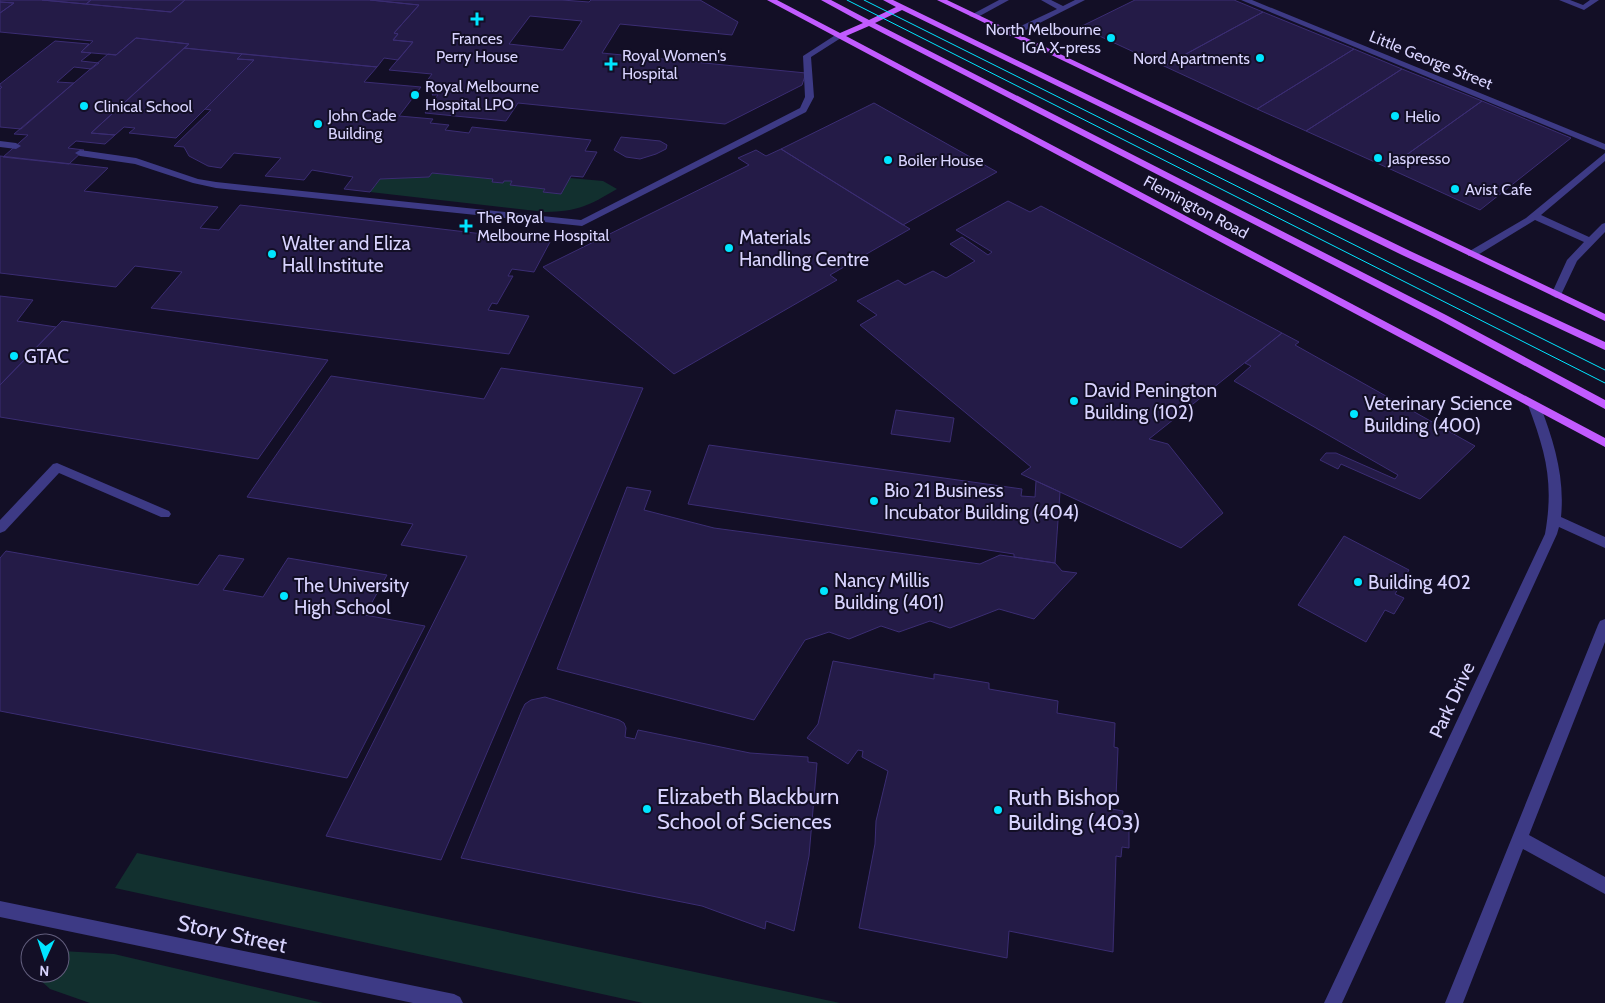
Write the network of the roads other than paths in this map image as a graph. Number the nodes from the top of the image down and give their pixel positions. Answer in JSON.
{"nodes":[{"id":1,"x":771,"y":0,"type":"edge"},
{"id":2,"x":825,"y":0,"type":"edge"},
{"id":3,"x":887,"y":0,"type":"edge"},
{"id":4,"x":941,"y":0,"type":"edge"},
{"id":5,"x":1005,"y":0,"type":"edge"},
{"id":6,"x":1045,"y":0,"type":"edge"},
{"id":7,"x":1081,"y":0,"type":"edge"},
{"id":8,"x":1245,"y":0,"type":"edge"},
{"id":9,"x":1562,"y":0,"type":"edge"},
{"id":10,"x":1595,"y":0,"type":"edge"},
{"id":11,"x":901,"y":8,"type":"junction"},
{"id":12,"x":1063,"y":9,"type":"junction"},
{"id":13,"x":973,"y":16,"type":"junction"},
{"id":14,"x":869,"y":23,"type":"junction"},
{"id":15,"x":1011,"y":34,"type":"junction"},
{"id":16,"x":840,"y":36,"type":"junction"},
{"id":17,"x":0,"y":144,"type":"edge"},
{"id":18,"x":16,"y":146,"type":"dead end"},
{"id":19,"x":1605,"y":147,"type":"edge"},
{"id":20,"x":80,"y":154,"type":"dead end"},
{"id":21,"x":1605,"y":156,"type":"edge"},
{"id":22,"x":1534,"y":216,"type":"junction"},
{"id":23,"x":1605,"y":226,"type":"edge"},
{"id":24,"x":1590,"y":241,"type":"junction"},
{"id":25,"x":1472,"y":254,"type":"junction"},
{"id":26,"x":1556,"y":295,"type":"junction"},
{"id":27,"x":1605,"y":318,"type":"edge"},
{"id":28,"x":1605,"y":346,"type":"edge"},
{"id":29,"x":1534,"y":405,"type":"junction"},
{"id":30,"x":1605,"y":405,"type":"edge"},
{"id":31,"x":1605,"y":443,"type":"edge"},
{"id":32,"x":165,"y":514,"type":"dead end"},
{"id":33,"x":1554,"y":519,"type":"junction"},
{"id":34,"x":0,"y":528,"type":"edge"},
{"id":35,"x":1605,"y":543,"type":"edge"},
{"id":36,"x":1605,"y":625,"type":"edge"},
{"id":37,"x":1520,"y":840,"type":"junction"},
{"id":38,"x":1605,"y":886,"type":"edge"},
{"id":39,"x":2,"y":913,"type":"edge"},
{"id":40,"x":454,"y":1003,"type":"edge"},
{"id":41,"x":1333,"y":1003,"type":"edge"},
{"id":42,"x":1454,"y":1003,"type":"edge"}],
"edges":[{"from":1,"to":16,"type":"main road","name":"Flemington Road"},
{"from":2,"to":14,"type":"main road","name":"Flemington Road"},
{"from":3,"to":11,"type":"main road"},
{"from":4,"to":13,"type":"main road"},
{"from":5,"to":13,"type":"street"},
{"from":6,"to":12,"type":"street"},
{"from":7,"to":12,"type":"street"},
{"from":8,"to":19,"type":"street","name":"Little George Street"},
{"from":9,"to":10,"type":"street"},
{"from":11,"to":14,"type":"main road"},
{"from":11,"to":28,"type":"main road"},
{"from":12,"to":15,"type":"street"},
{"from":13,"to":15,"type":"main road"},
{"from":14,"to":16,"type":"main road"},
{"from":14,"to":30,"type":"main road","name":"Flemington Road"},
{"from":15,"to":25,"type":"main road"},
{"from":16,"to":20,"type":"street"},
{"from":16,"to":29,"type":"main road","name":"Flemington Road"},
{"from":17,"to":18,"type":"street"},
{"from":21,"to":22,"type":"street"},
{"from":22,"to":24,"type":"street"},
{"from":22,"to":25,"type":"street"},
{"from":23,"to":24,"type":"street"},
{"from":24,"to":26,"type":"street"},
{"from":25,"to":26,"type":"main road"},
{"from":26,"to":27,"type":"main road"},
{"from":29,"to":31,"type":"main road","name":"Flemington Road"},
{"from":29,"to":33,"type":"street","name":"Park Drive"},
{"from":32,"to":34,"type":"street"},
{"from":33,"to":35,"type":"street"},
{"from":33,"to":41,"type":"street","name":"Park Drive"},
{"from":36,"to":37,"type":"street"},
{"from":37,"to":38,"type":"street"},
{"from":37,"to":42,"type":"street"},
{"from":39,"to":40,"type":"street","name":"Story Street"}]}
